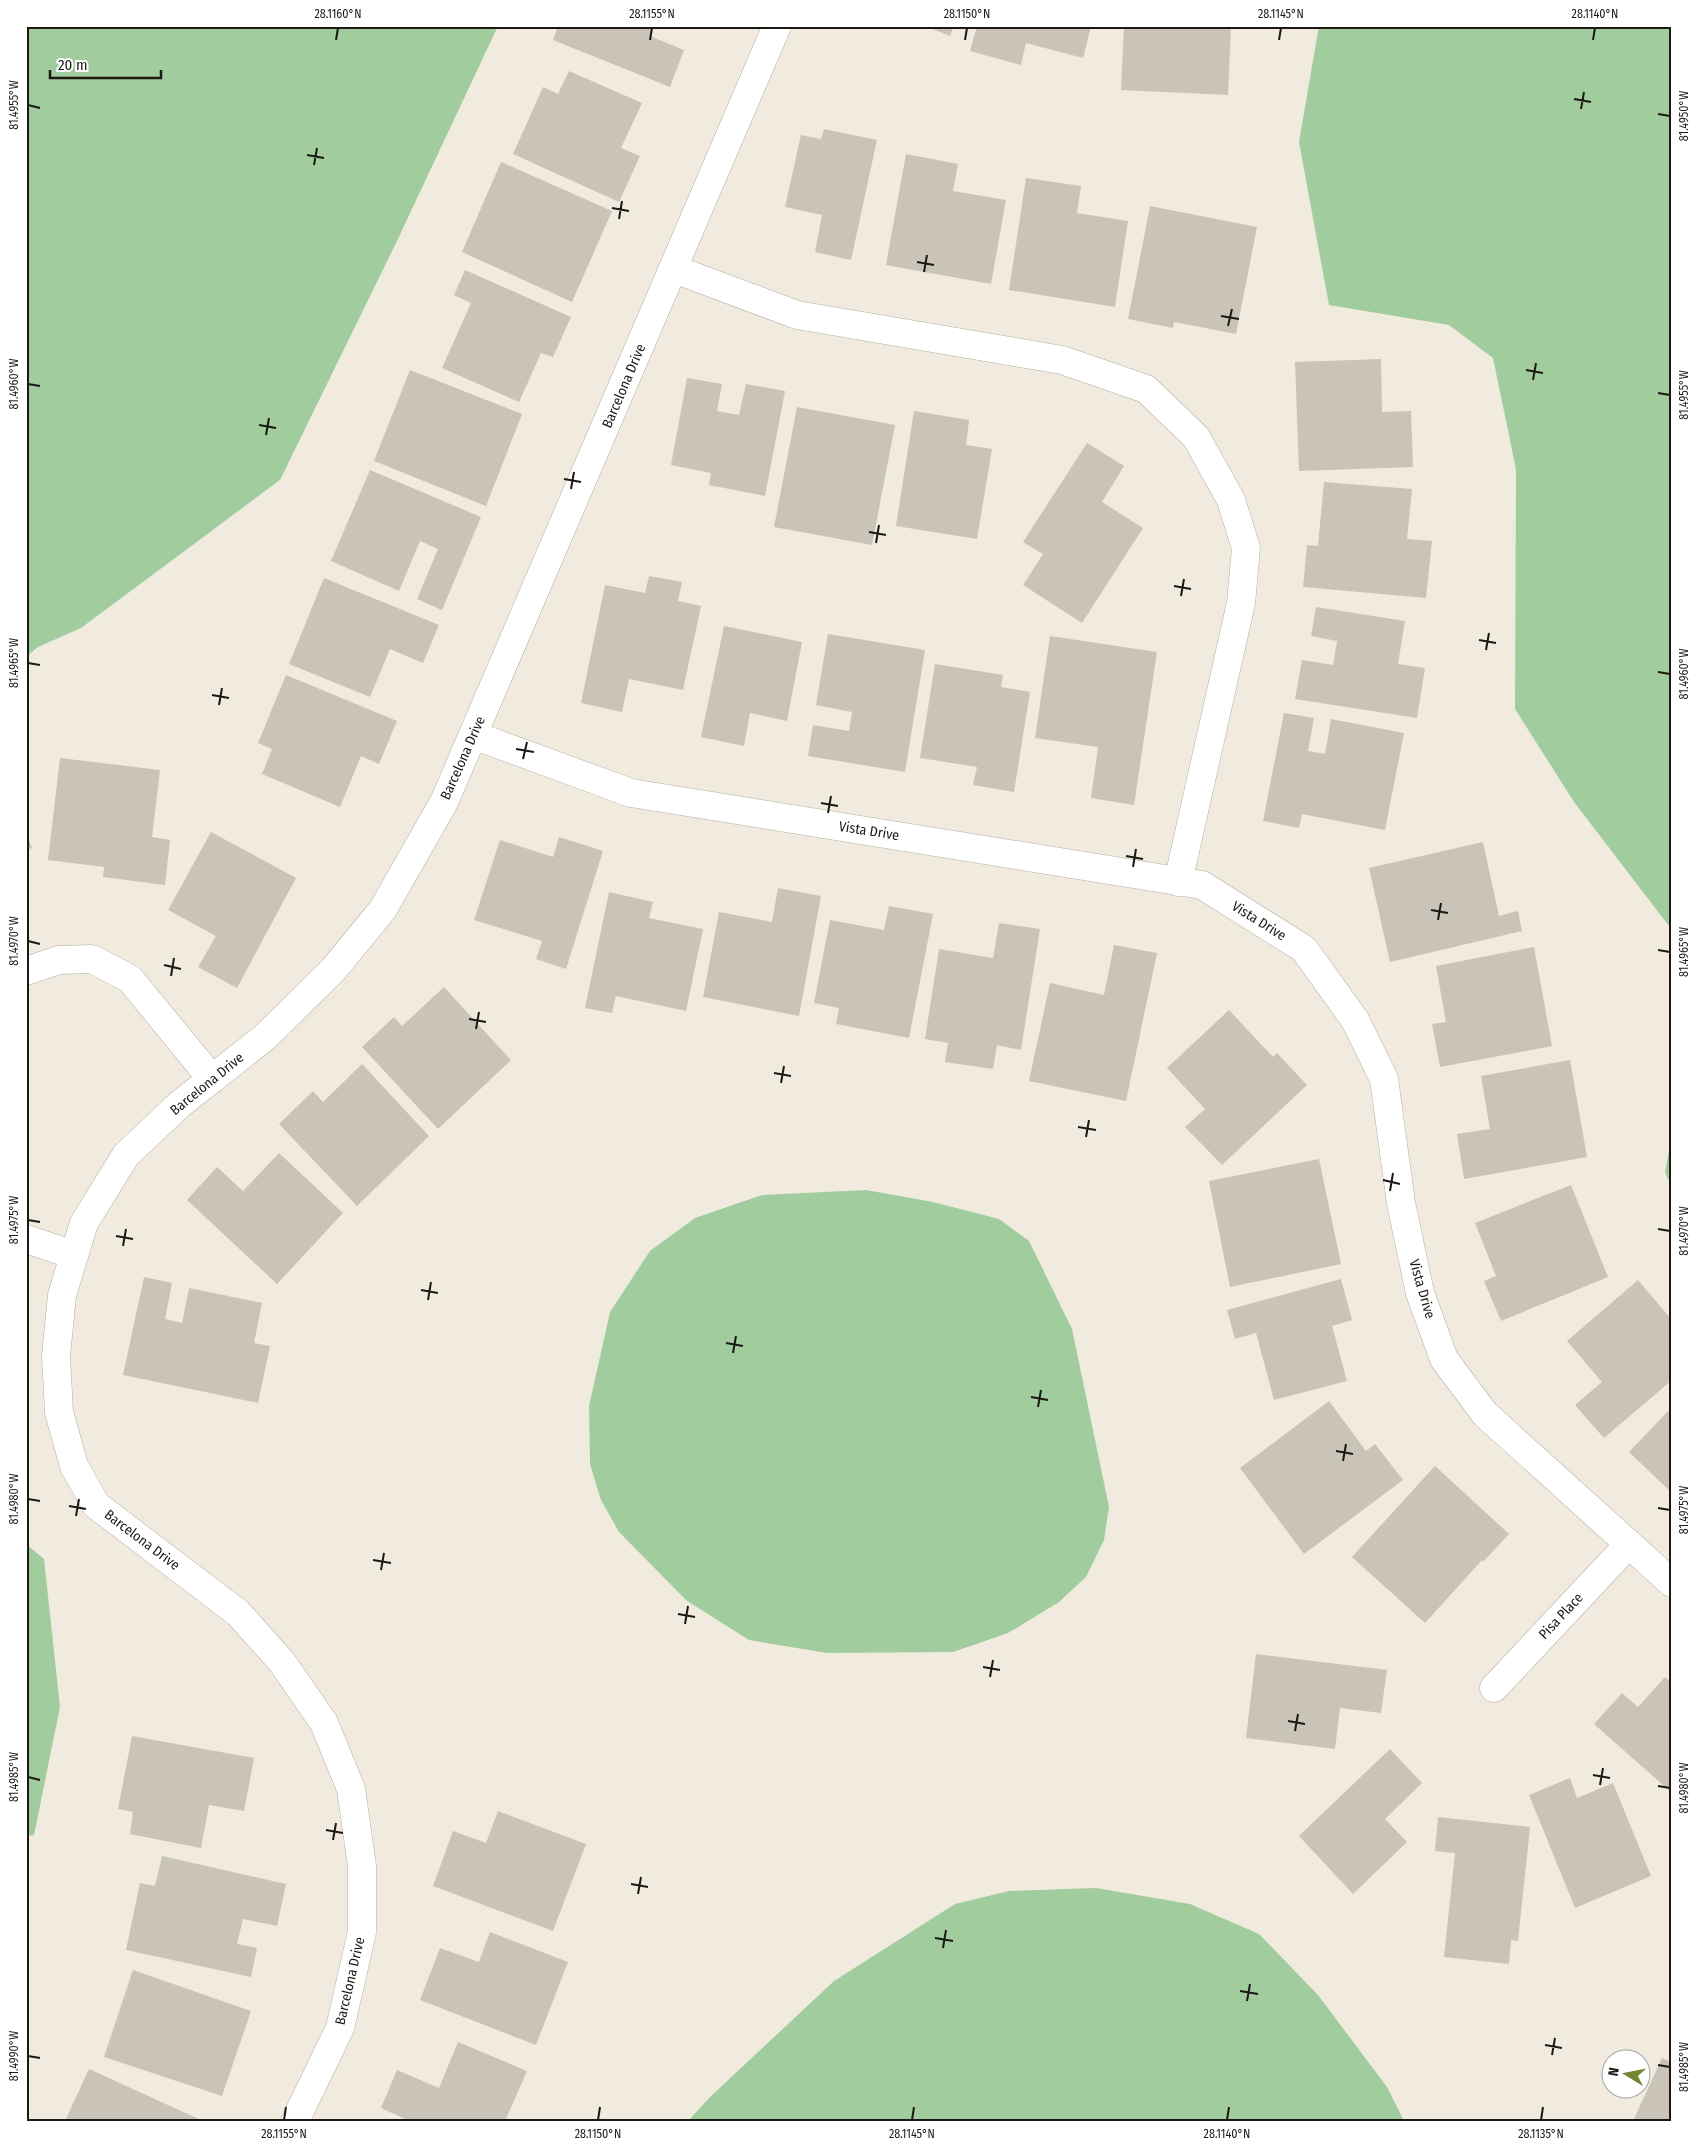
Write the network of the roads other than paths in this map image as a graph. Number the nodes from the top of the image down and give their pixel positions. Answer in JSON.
{"nodes":[{"id":1,"x":778,"y":26,"type":"edge"},
{"id":2,"x":674,"y":269,"type":"junction"},
{"id":3,"x":473,"y":735,"type":"junction"},
{"id":4,"x":1178,"y":882,"type":"junction"},
{"id":5,"x":26,"y":971,"type":"edge"},
{"id":6,"x":212,"y":1079,"type":"junction"},
{"id":7,"x":26,"y":1238,"type":"edge"},
{"id":8,"x":74,"y":1254,"type":"junction"},
{"id":9,"x":1629,"y":1544,"type":"junction"},
{"id":10,"x":1672,"y":1583,"type":"edge"},
{"id":11,"x":1494,"y":1688,"type":"dead end"},
{"id":12,"x":295,"y":2121,"type":"edge"}],
"edges":[{"from":1,"to":2,"type":"street","name":"Barcelona Drive"},
{"from":2,"to":3,"type":"street","name":"Barcelona Drive"},
{"from":2,"to":4,"type":"street"},
{"from":3,"to":4,"type":"street","name":"Vista Drive"},
{"from":3,"to":6,"type":"street","name":"Barcelona Drive"},
{"from":4,"to":9,"type":"street","name":"Vista Drive"},
{"from":5,"to":6,"type":"street"},
{"from":6,"to":8,"type":"street","name":"Barcelona Drive"},
{"from":7,"to":8,"type":"street"},
{"from":8,"to":12,"type":"street","name":"Barcelona Drive"},
{"from":9,"to":10,"type":"street","name":"Vista Drive"},
{"from":9,"to":11,"type":"street","name":"Pisa Place"}]}
